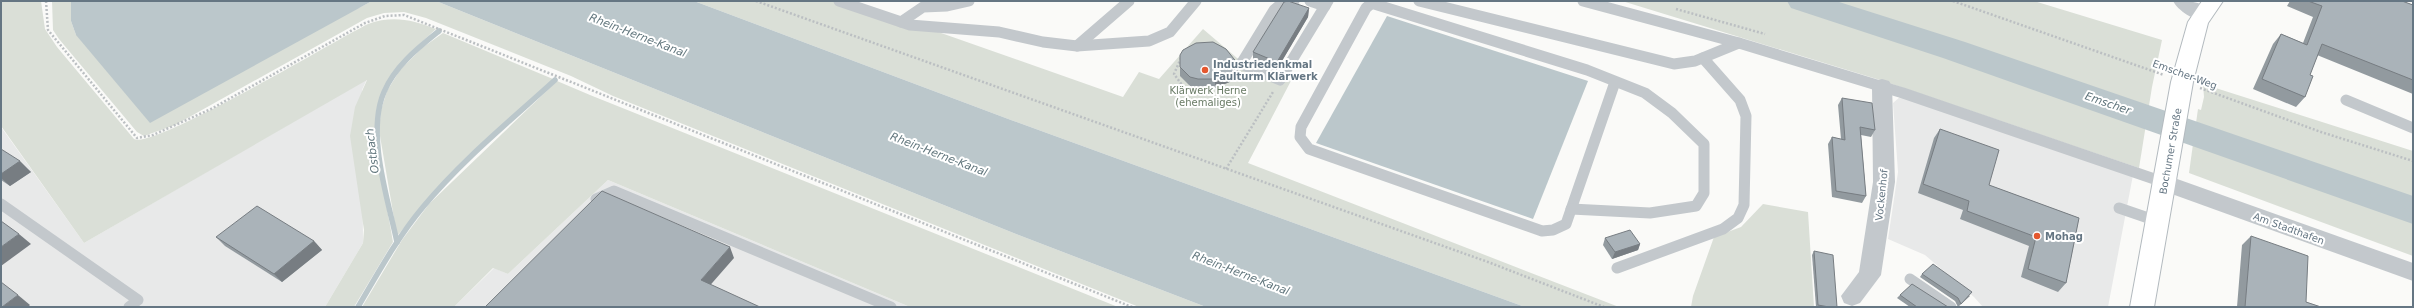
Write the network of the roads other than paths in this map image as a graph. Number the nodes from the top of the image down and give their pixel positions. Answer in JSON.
{"nodes":[{"id":1,"x":839,"y":1,"type":"edge"},
{"id":2,"x":969,"y":1,"type":"edge"},
{"id":3,"x":1129,"y":1,"type":"edge"},
{"id":4,"x":1196,"y":1,"type":"edge"},
{"id":5,"x":1294,"y":1,"type":"edge"},
{"id":6,"x":1310,"y":1,"type":"edge"},
{"id":7,"x":1419,"y":1,"type":"edge"},
{"id":8,"x":1583,"y":1,"type":"edge"},
{"id":9,"x":2182,"y":1,"type":"edge"},
{"id":10,"x":1372,"y":2,"type":"edge"},
{"id":11,"x":1326,"y":3,"type":"edge"},
{"id":12,"x":2208,"y":8,"type":"edge"},
{"id":13,"x":901,"y":22,"type":"junction"},
{"id":14,"x":1739,"y":43,"type":"junction"},
{"id":15,"x":1077,"y":46,"type":"junction"},
{"id":16,"x":1703,"y":58,"type":"junction"},
{"id":17,"x":1615,"y":82,"type":"junction"},
{"id":18,"x":1882,"y":86,"type":"junction"},
{"id":19,"x":2346,"y":100,"type":"dead end"},
{"id":20,"x":2413,"y":128,"type":"edge"},
{"id":21,"x":2166,"y":183,"type":"junction"},
{"id":22,"x":1,"y":204,"type":"edge"},
{"id":23,"x":590,"y":205,"type":"edge"},
{"id":24,"x":2119,"y":208,"type":"dead end"},
{"id":25,"x":1571,"y":209,"type":"junction"},
{"id":26,"x":2157,"y":221,"type":"junction"},
{"id":27,"x":1617,"y":268,"type":"dead end"},
{"id":28,"x":2413,"y":272,"type":"edge"},
{"id":29,"x":1910,"y":279,"type":"dead end"},
{"id":30,"x":1852,"y":296,"type":"dead end"},
{"id":31,"x":129,"y":307,"type":"edge"},
{"id":32,"x":891,"y":307,"type":"edge"},
{"id":33,"x":1951,"y":307,"type":"edge"},
{"id":34,"x":2142,"y":307,"type":"edge"}],
"edges":[{"from":1,"to":13,"type":"lane"},
{"from":2,"to":13,"type":"lane"},
{"from":3,"to":15,"type":"lane"},
{"from":4,"to":15,"type":"lane"},
{"from":5,"to":11,"type":"lane"},
{"from":6,"to":11,"type":"lane"},
{"from":7,"to":16,"type":"lane"},
{"from":8,"to":14,"type":"lane"},
{"from":9,"to":12,"type":"street"},
{"from":10,"to":17,"type":"lane"},
{"from":10,"to":25,"type":"lane"},
{"from":12,"to":21,"type":"main road","name":"Bochumer Straße"},
{"from":13,"to":15,"type":"lane"},
{"from":14,"to":16,"type":"lane"},
{"from":14,"to":18,"type":"lane"},
{"from":16,"to":27,"type":"lane"},
{"from":17,"to":25,"type":"lane"},
{"from":17,"to":25,"type":"lane"},
{"from":18,"to":21,"type":"lane"},
{"from":18,"to":30,"type":"street","name":"Vockenhof"},
{"from":19,"to":20,"type":"lane"},
{"from":21,"to":26,"type":"main road","name":"Bochumer Straße"},
{"from":21,"to":28,"type":"street","name":"Am Stadthafen"},
{"from":22,"to":31,"type":"lane"},
{"from":23,"to":32,"type":"lane"},
{"from":24,"to":26,"type":"lane"},
{"from":26,"to":34,"type":"main road","name":"Bochumer Straße"},
{"from":29,"to":33,"type":"lane"}]}
